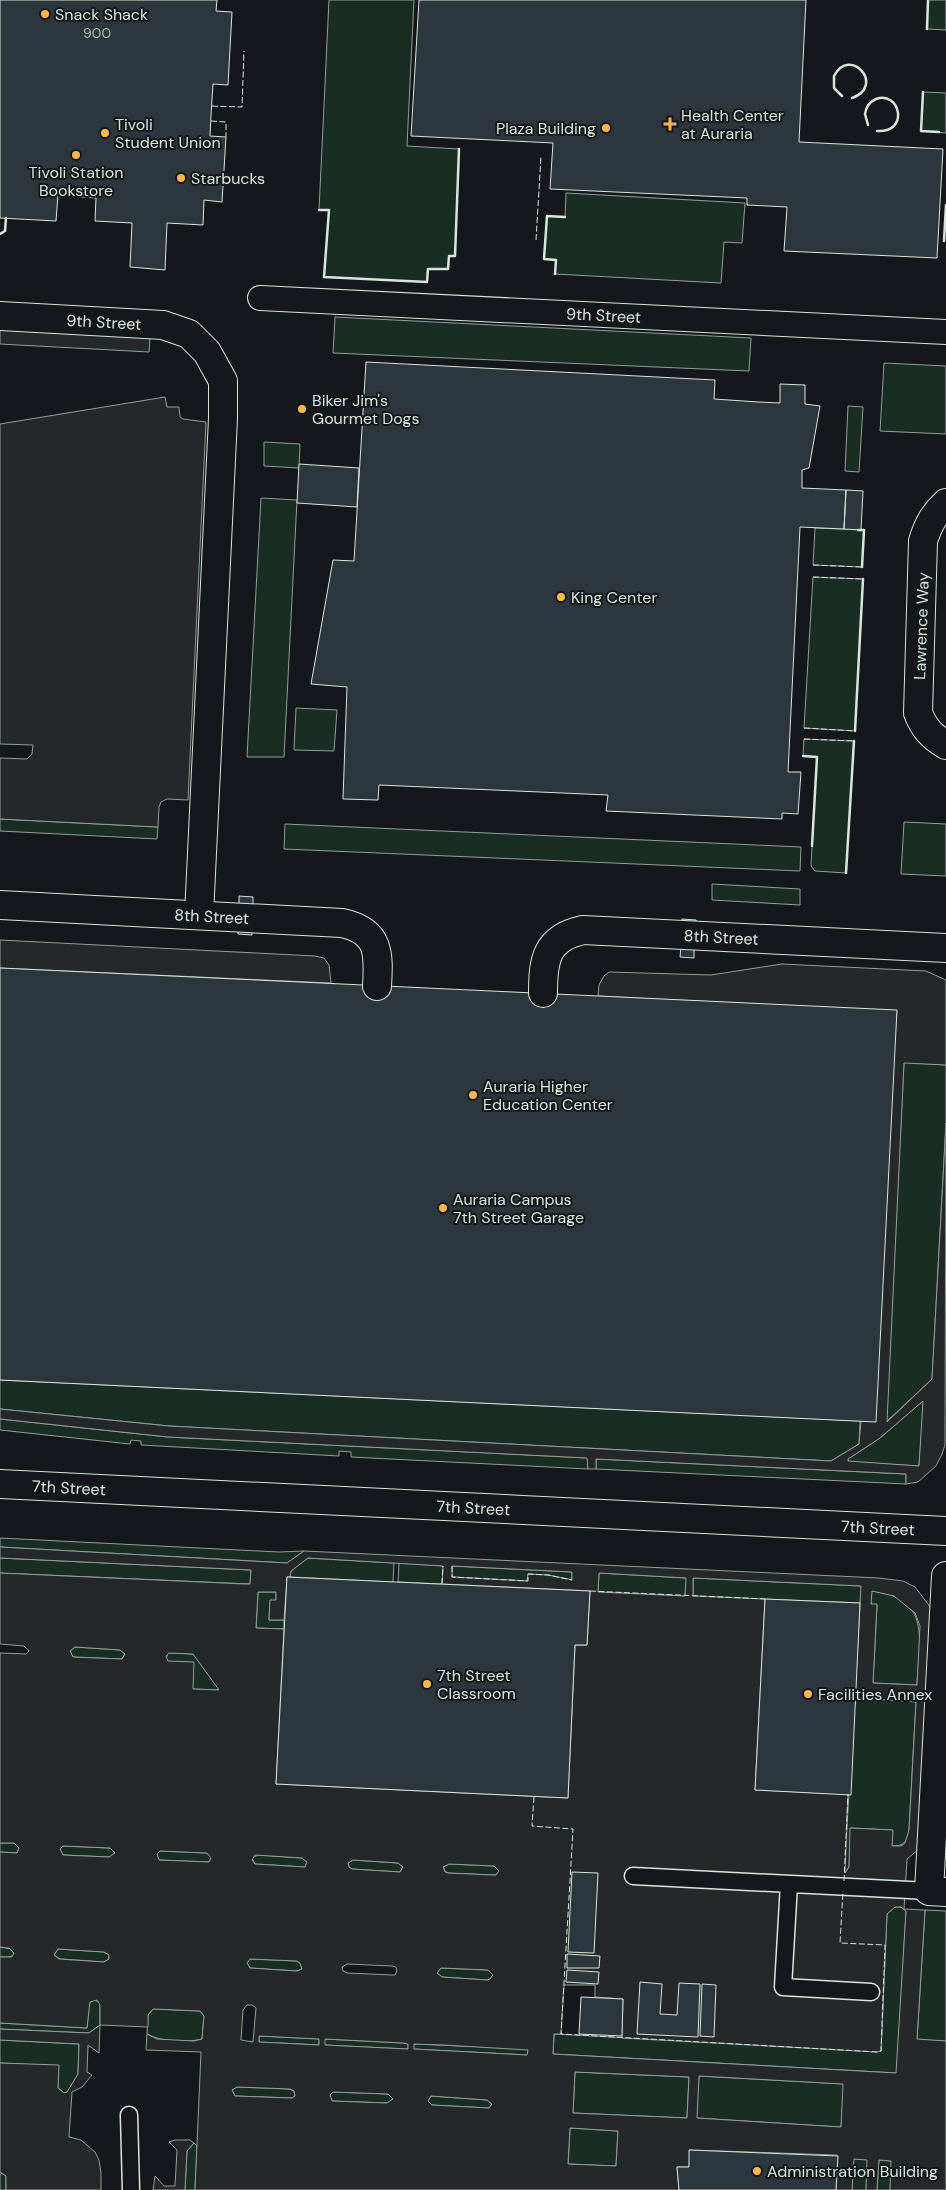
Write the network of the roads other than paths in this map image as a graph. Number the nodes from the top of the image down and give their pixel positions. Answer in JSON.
{"nodes":[{"id":1,"x":260,"y":298,"type":"dead end"},
{"id":2,"x":0,"y":316,"type":"edge"},
{"id":3,"x":946,"y":332,"type":"edge"},
{"id":4,"x":946,"y":503,"type":"edge"},
{"id":5,"x":946,"y":745,"type":"edge"},
{"id":6,"x":0,"y":905,"type":"edge"},
{"id":7,"x":199,"y":915,"type":"junction"},
{"id":8,"x":946,"y":948,"type":"edge"},
{"id":9,"x":377,"y":986,"type":"dead end"},
{"id":10,"x":543,"y":994,"type":"dead end"},
{"id":11,"x":0,"y":1484,"type":"edge"},
{"id":12,"x":946,"y":1531,"type":"edge"},
{"id":13,"x":946,"y":1576,"type":"edge"},
{"id":14,"x":632,"y":1876,"type":"dead end"},
{"id":15,"x":788,"y":1884,"type":"junction"},
{"id":16,"x":937,"y":1892,"type":"edge"},
{"id":17,"x":871,"y":1992,"type":"dead end"},
{"id":18,"x":129,"y":2115,"type":"dead end"},
{"id":19,"x":131,"y":2190,"type":"edge"}],
"edges":[{"from":1,"to":3,"type":"street","name":"9th Street"},
{"from":2,"to":7,"type":"street","name":"9th Street"},
{"from":4,"to":5,"type":"street","name":"Lawrence Way"},
{"from":6,"to":7,"type":"street","name":"8th Street"},
{"from":7,"to":9,"type":"street","name":"8th Street"},
{"from":8,"to":10,"type":"street","name":"8th Street"},
{"from":11,"to":12,"type":"street","name":"7th Street"},
{"from":13,"to":16,"type":"street"},
{"from":14,"to":15,"type":"lane"},
{"from":15,"to":16,"type":"lane"},
{"from":15,"to":17,"type":"lane"},
{"from":18,"to":19,"type":"lane"}]}
